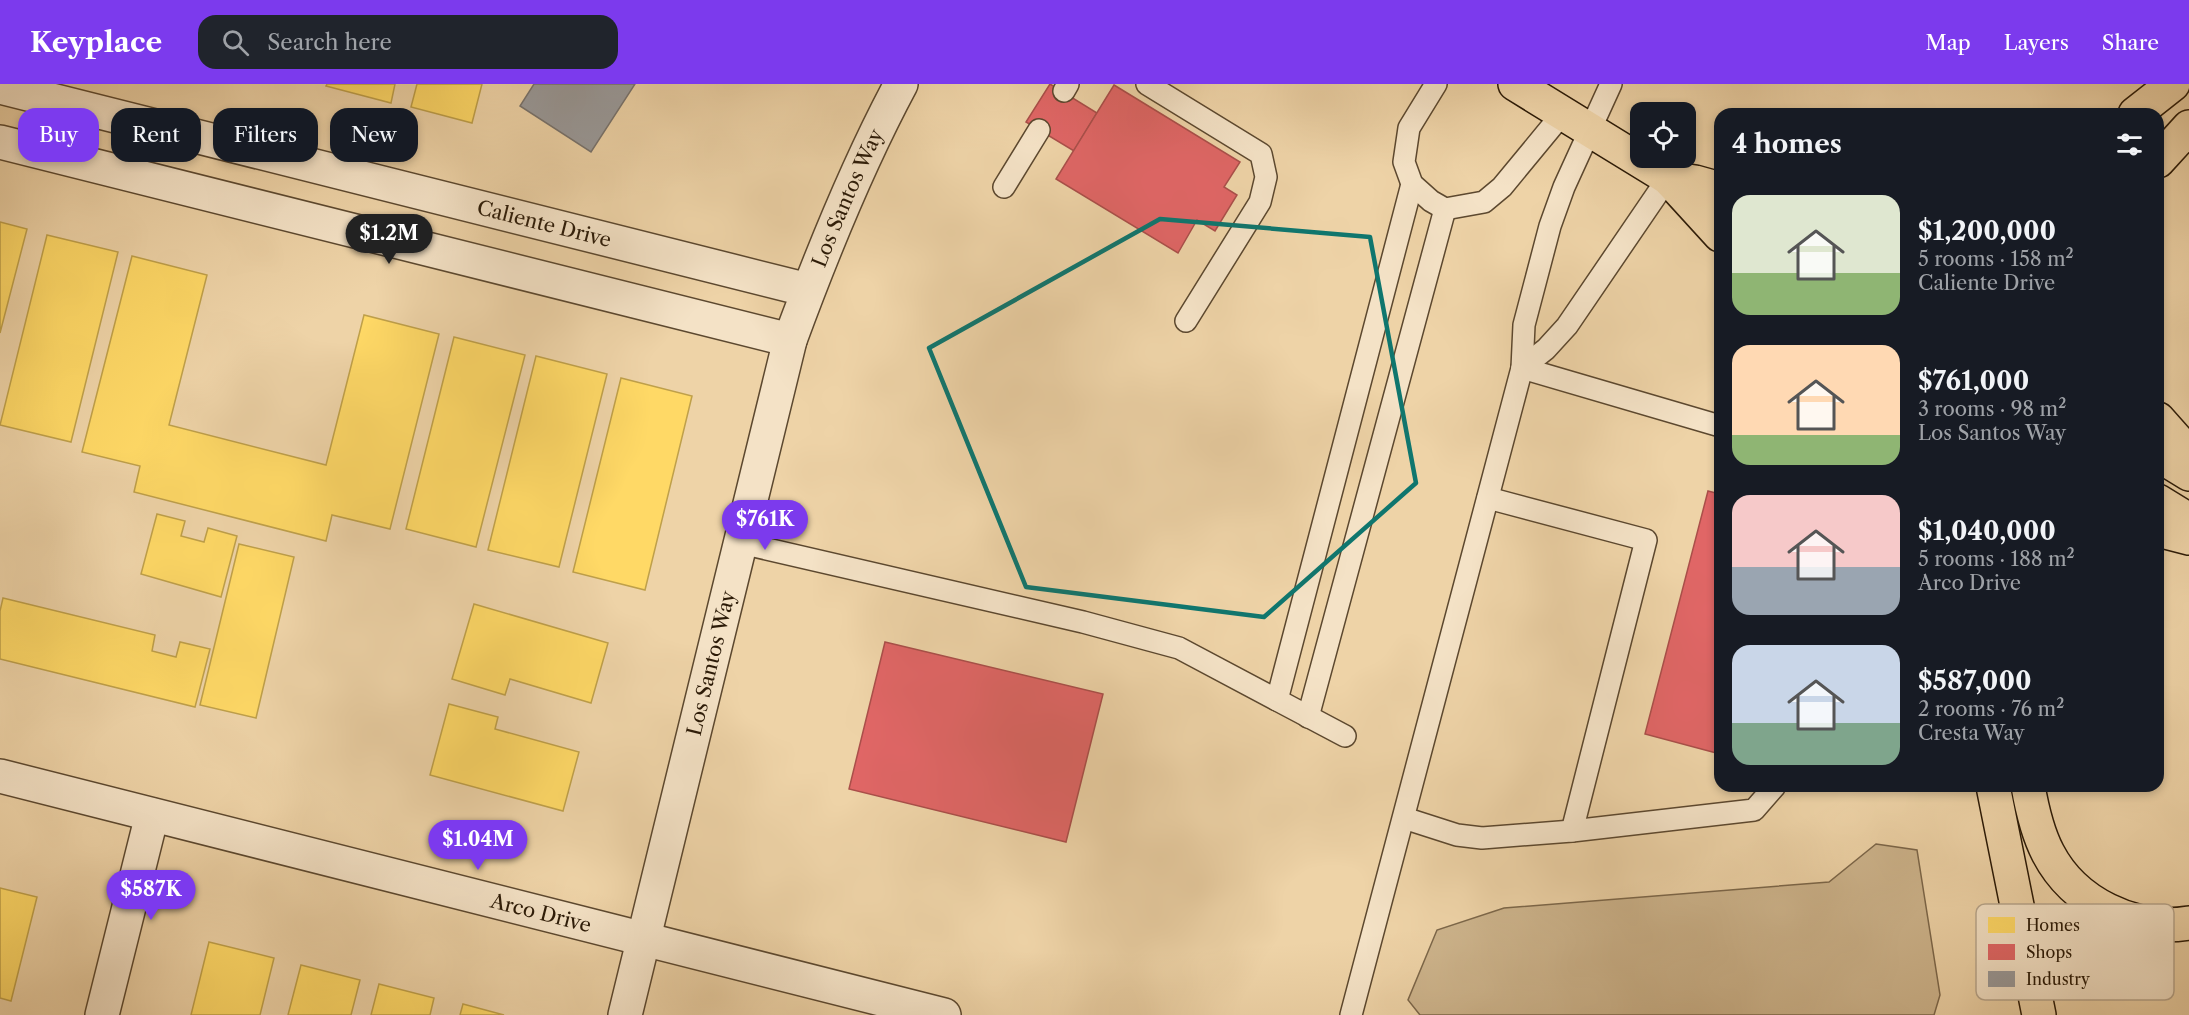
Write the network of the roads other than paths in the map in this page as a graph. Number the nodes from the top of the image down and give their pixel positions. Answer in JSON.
{"nodes":[{"id":1,"x":901,"y":84,"type":"edge"},
{"id":2,"x":1147,"y":84,"type":"edge"},
{"id":3,"x":1436,"y":84,"type":"edge"},
{"id":4,"x":1515,"y":84,"type":"edge"},
{"id":5,"x":1611,"y":84,"type":"edge"},
{"id":6,"x":2173,"y":84,"type":"edge"},
{"id":7,"x":0,"y":87,"type":"edge"},
{"id":8,"x":2143,"y":108,"type":"edge"},
{"id":9,"x":1563,"y":113,"type":"junction"},
{"id":10,"x":2189,"y":127,"type":"edge"},
{"id":11,"x":1039,"y":130,"type":"dead end"},
{"id":12,"x":1592,"y":131,"type":"junction"},
{"id":13,"x":0,"y":142,"type":"edge"},
{"id":14,"x":2164,"y":154,"type":"edge"},
{"id":15,"x":1668,"y":178,"type":"junction"},
{"id":16,"x":1412,"y":184,"type":"junction"},
{"id":17,"x":1004,"y":187,"type":"dead end"},
{"id":18,"x":1714,"y":187,"type":"edge"},
{"id":19,"x":454,"y":201,"type":"junction"},
{"id":20,"x":1445,"y":209,"type":"junction"},
{"id":21,"x":1714,"y":220,"type":"edge"},
{"id":22,"x":1714,"y":228,"type":"edge"},
{"id":23,"x":440,"y":251,"type":"junction"},
{"id":24,"x":808,"y":290,"type":"junction"},
{"id":25,"x":1186,"y":321,"type":"dead end"},
{"id":26,"x":790,"y":340,"type":"junction"},
{"id":27,"x":1522,"y":368,"type":"junction"},
{"id":28,"x":1714,"y":424,"type":"edge"},
{"id":29,"x":2164,"y":427,"type":"edge"},
{"id":30,"x":2189,"y":454,"type":"edge"},
{"id":31,"x":2164,"y":459,"type":"edge"},
{"id":32,"x":2189,"y":474,"type":"edge"},
{"id":33,"x":1488,"y":498,"type":"junction"},
{"id":34,"x":2164,"y":505,"type":"edge"},
{"id":35,"x":2189,"y":520,"type":"edge"},
{"id":36,"x":2164,"y":532,"type":"edge"},
{"id":37,"x":2189,"y":538,"type":"edge"},
{"id":38,"x":741,"y":543,"type":"junction"},
{"id":39,"x":1277,"y":700,"type":"junction"},
{"id":40,"x":1308,"y":717,"type":"junction"},
{"id":41,"x":1345,"y":736,"type":"dead end"},
{"id":42,"x":0,"y":776,"type":"edge"},
{"id":43,"x":1770,"y":792,"type":"edge"},
{"id":44,"x":1995,"y":792,"type":"edge"},
{"id":45,"x":2029,"y":792,"type":"edge"},
{"id":46,"x":152,"y":815,"type":"junction"},
{"id":47,"x":1404,"y":818,"type":"junction"},
{"id":48,"x":1572,"y":831,"type":"junction"},
{"id":49,"x":2017,"y":904,"type":"edge"},
{"id":50,"x":2099,"y":904,"type":"edge"},
{"id":51,"x":2189,"y":923,"type":"edge"},
{"id":52,"x":2174,"y":924,"type":"edge"},
{"id":53,"x":645,"y":939,"type":"junction"},
{"id":54,"x":2036,"y":1000,"type":"edge"},
{"id":55,"x":102,"y":1015,"type":"edge"},
{"id":56,"x":625,"y":1015,"type":"edge"},
{"id":57,"x":944,"y":1015,"type":"edge"},
{"id":58,"x":1351,"y":1015,"type":"edge"},
{"id":59,"x":2039,"y":1015,"type":"edge"}],
"edges":[{"from":1,"to":24,"type":"street","name":"Los Santos Way"},
{"from":2,"to":25,"type":"lane"},
{"from":3,"to":16,"type":"lane"},
{"from":4,"to":9,"type":"main road"},
{"from":5,"to":12,"type":"lane"},
{"from":6,"to":8,"type":"main road"},
{"from":7,"to":19,"type":"street","name":"Caliente Drive"},
{"from":9,"to":12,"type":"main road"},
{"from":9,"to":20,"type":"lane"},
{"from":10,"to":14,"type":"main road"},
{"from":11,"to":17,"type":"lane"},
{"from":12,"to":15,"type":"main road"},
{"from":12,"to":27,"type":"lane"},
{"from":13,"to":23,"type":"street"},
{"from":15,"to":18,"type":"main road"},
{"from":15,"to":21,"type":"main road"},
{"from":15,"to":22,"type":"main road"},
{"from":15,"to":27,"type":"lane"},
{"from":16,"to":20,"type":"lane"},
{"from":16,"to":39,"type":"lane"},
{"from":19,"to":23,"type":"street"},
{"from":19,"to":24,"type":"street","name":"Caliente Drive"},
{"from":20,"to":40,"type":"lane"},
{"from":23,"to":26,"type":"street"},
{"from":24,"to":26,"type":"street","name":"Los Santos Way"},
{"from":26,"to":38,"type":"street","name":"Los Santos Way"},
{"from":27,"to":28,"type":"lane"},
{"from":27,"to":33,"type":"lane"},
{"from":29,"to":30,"type":"main road"},
{"from":31,"to":32,"type":"main road"},
{"from":33,"to":47,"type":"lane"},
{"from":33,"to":48,"type":"lane"},
{"from":34,"to":35,"type":"main road"},
{"from":36,"to":37,"type":"main road"},
{"from":38,"to":39,"type":"lane"},
{"from":38,"to":53,"type":"street","name":"Los Santos Way"},
{"from":39,"to":40,"type":"lane"},
{"from":40,"to":41,"type":"lane"},
{"from":42,"to":46,"type":"street","name":"Arco Drive"},
{"from":43,"to":48,"type":"lane"},
{"from":44,"to":49,"type":"main road"},
{"from":45,"to":50,"type":"main road"},
{"from":46,"to":53,"type":"street","name":"Arco Drive"},
{"from":46,"to":55,"type":"street"},
{"from":47,"to":48,"type":"lane"},
{"from":47,"to":58,"type":"lane"},
{"from":51,"to":52,"type":"main road"},
{"from":53,"to":56,"type":"street","name":"Los Santos Way"},
{"from":53,"to":57,"type":"street","name":"Arco Drive"},
{"from":54,"to":59,"type":"main road"}]}
